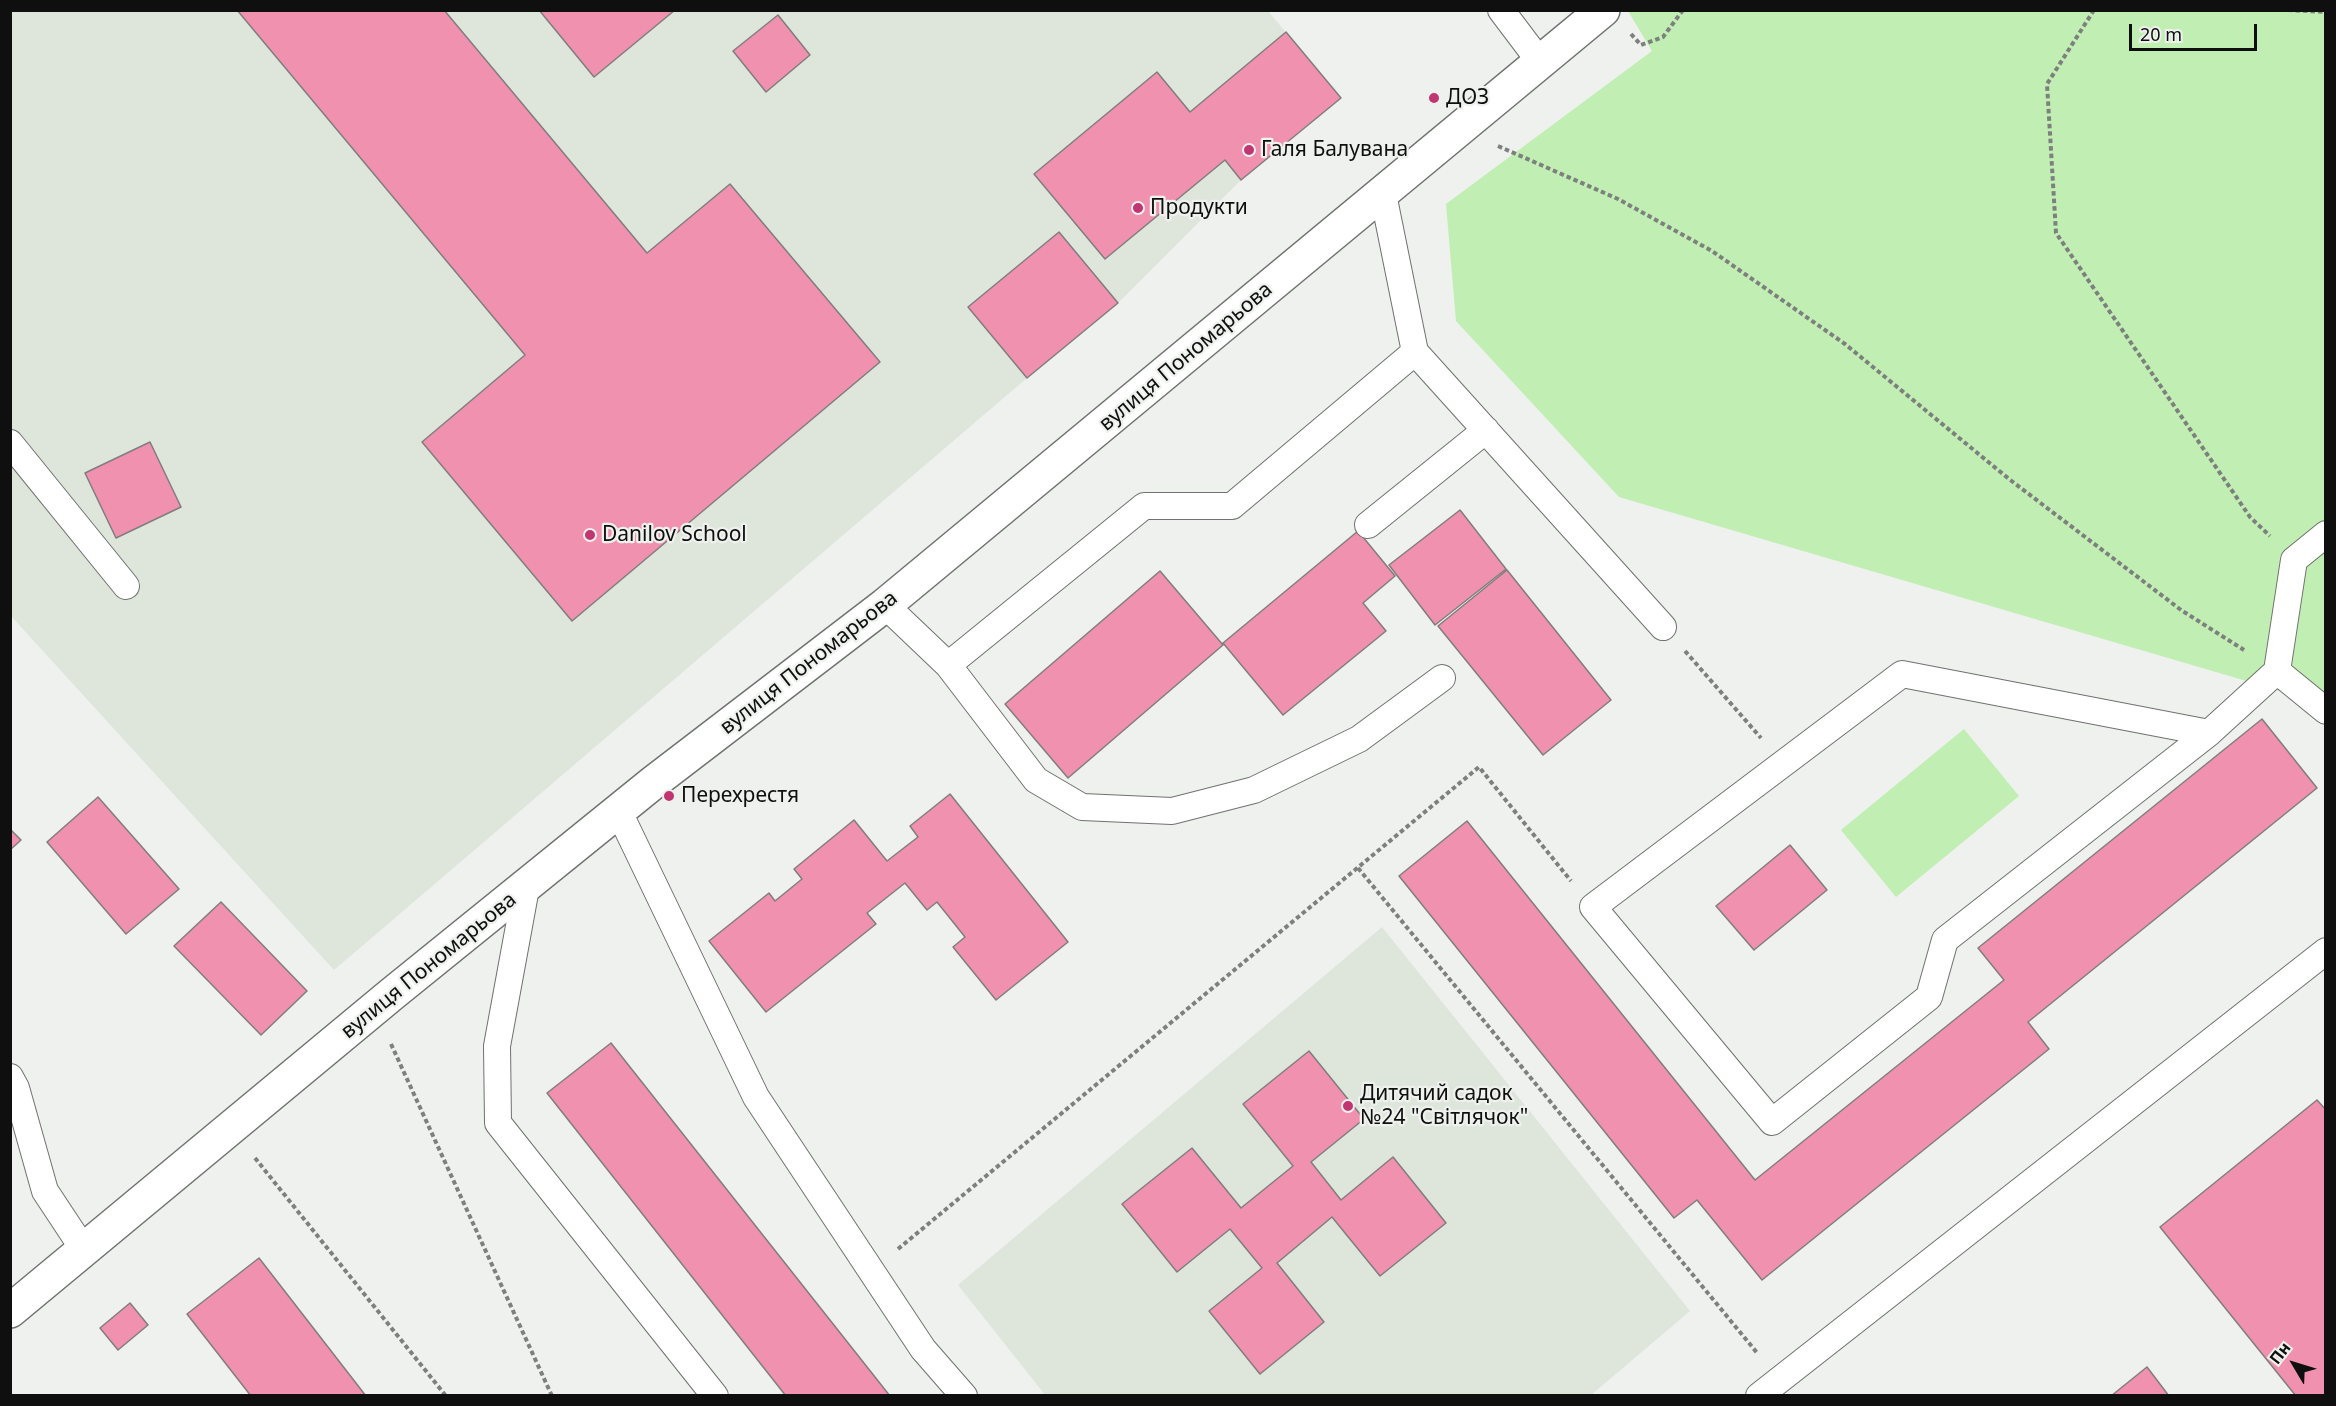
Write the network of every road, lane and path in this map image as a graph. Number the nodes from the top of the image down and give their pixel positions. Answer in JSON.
{"nodes":[{"id":1,"x":1501,"y":10,"type":"edge"},
{"id":2,"x":1683,"y":10,"type":"edge"},
{"id":3,"x":2094,"y":10,"type":"edge"},
{"id":4,"x":2288,"y":10,"type":"edge"},
{"id":5,"x":2325,"y":12,"type":"edge"},
{"id":6,"x":1614,"y":19,"type":"edge"},
{"id":7,"x":1541,"y":63,"type":"junction"},
{"id":8,"x":1470,"y":122,"type":"junction"},
{"id":9,"x":1383,"y":194,"type":"junction"},
{"id":10,"x":1415,"y":352,"type":"junction"},
{"id":11,"x":1486,"y":430,"type":"junction"},
{"id":12,"x":10,"y":443,"type":"edge"},
{"id":13,"x":1368,"y":525,"type":"dead end"},
{"id":14,"x":2325,"y":534,"type":"edge"},
{"id":15,"x":2294,"y":560,"type":"junction"},
{"id":16,"x":126,"y":586,"type":"dead end"},
{"id":17,"x":885,"y":605,"type":"junction"},
{"id":18,"x":1663,"y":627,"type":"dead end"},
{"id":19,"x":1692,"y":660,"type":"dead end"},
{"id":20,"x":948,"y":665,"type":"junction"},
{"id":21,"x":2277,"y":671,"type":"junction"},
{"id":22,"x":1442,"y":678,"type":"dead end"},
{"id":23,"x":2325,"y":711,"type":"edge"},
{"id":24,"x":2209,"y":733,"type":"junction"},
{"id":25,"x":1783,"y":763,"type":"junction"},
{"id":26,"x":619,"y":812,"type":"junction"},
{"id":27,"x":1358,"y":868,"type":"junction"},
{"id":28,"x":526,"y":888,"type":"junction"},
{"id":29,"x":1593,"y":907,"type":"junction"},
{"id":30,"x":2325,"y":951,"type":"edge"},
{"id":31,"x":374,"y":1009,"type":"junction"},
{"id":32,"x":10,"y":1077,"type":"edge"},
{"id":33,"x":231,"y":1129,"type":"junction"},
{"id":34,"x":84,"y":1250,"type":"junction"},
{"id":35,"x":871,"y":1270,"type":"junction"},
{"id":36,"x":10,"y":1311,"type":"edge"},
{"id":37,"x":1779,"y":1379,"type":"junction"},
{"id":38,"x":446,"y":1395,"type":"edge"},
{"id":39,"x":552,"y":1395,"type":"edge"},
{"id":40,"x":715,"y":1395,"type":"edge"},
{"id":41,"x":964,"y":1395,"type":"edge"},
{"id":42,"x":1759,"y":1395,"type":"edge"}],
"edges":[{"from":1,"to":7,"type":"lane"},
{"from":2,"to":6,"type":"path"},
{"from":3,"to":15,"type":"path"},
{"from":4,"to":5,"type":"path"},
{"from":6,"to":7,"type":"street","name":"вулиця Пономарьова"},
{"from":7,"to":8,"type":"street","name":"вулиця Пономарьова"},
{"from":8,"to":9,"type":"street","name":"вулиця Пономарьова"},
{"from":8,"to":21,"type":"path"},
{"from":9,"to":10,"type":"lane"},
{"from":9,"to":17,"type":"street","name":"вулиця Пономарьова"},
{"from":10,"to":11,"type":"lane"},
{"from":10,"to":20,"type":"lane"},
{"from":11,"to":13,"type":"lane"},
{"from":11,"to":18,"type":"lane"},
{"from":12,"to":16,"type":"lane"},
{"from":14,"to":15,"type":"lane"},
{"from":15,"to":21,"type":"lane"},
{"from":17,"to":20,"type":"lane"},
{"from":17,"to":26,"type":"street","name":"вулиця Пономарьова"},
{"from":19,"to":25,"type":"path"},
{"from":20,"to":22,"type":"lane"},
{"from":21,"to":23,"type":"lane"},
{"from":21,"to":24,"type":"lane"},
{"from":24,"to":25,"type":"lane"},
{"from":24,"to":29,"type":"lane"},
{"from":25,"to":29,"type":"lane"},
{"from":26,"to":28,"type":"street","name":"вулиця Пономарьова"},
{"from":26,"to":35,"type":"lane"},
{"from":27,"to":29,"type":"path"},
{"from":27,"to":35,"type":"path"},
{"from":27,"to":37,"type":"path"},
{"from":28,"to":31,"type":"street","name":"вулиця Пономарьова"},
{"from":28,"to":40,"type":"lane"},
{"from":30,"to":37,"type":"lane"},
{"from":31,"to":33,"type":"street","name":"вулиця Пономарьова"},
{"from":31,"to":39,"type":"path"},
{"from":32,"to":34,"type":"lane"},
{"from":33,"to":34,"type":"street","name":"вулиця Пономарьова"},
{"from":33,"to":38,"type":"path"},
{"from":34,"to":36,"type":"street","name":"вулиця Пономарьова"},
{"from":35,"to":41,"type":"lane"},
{"from":37,"to":42,"type":"lane"}]}
